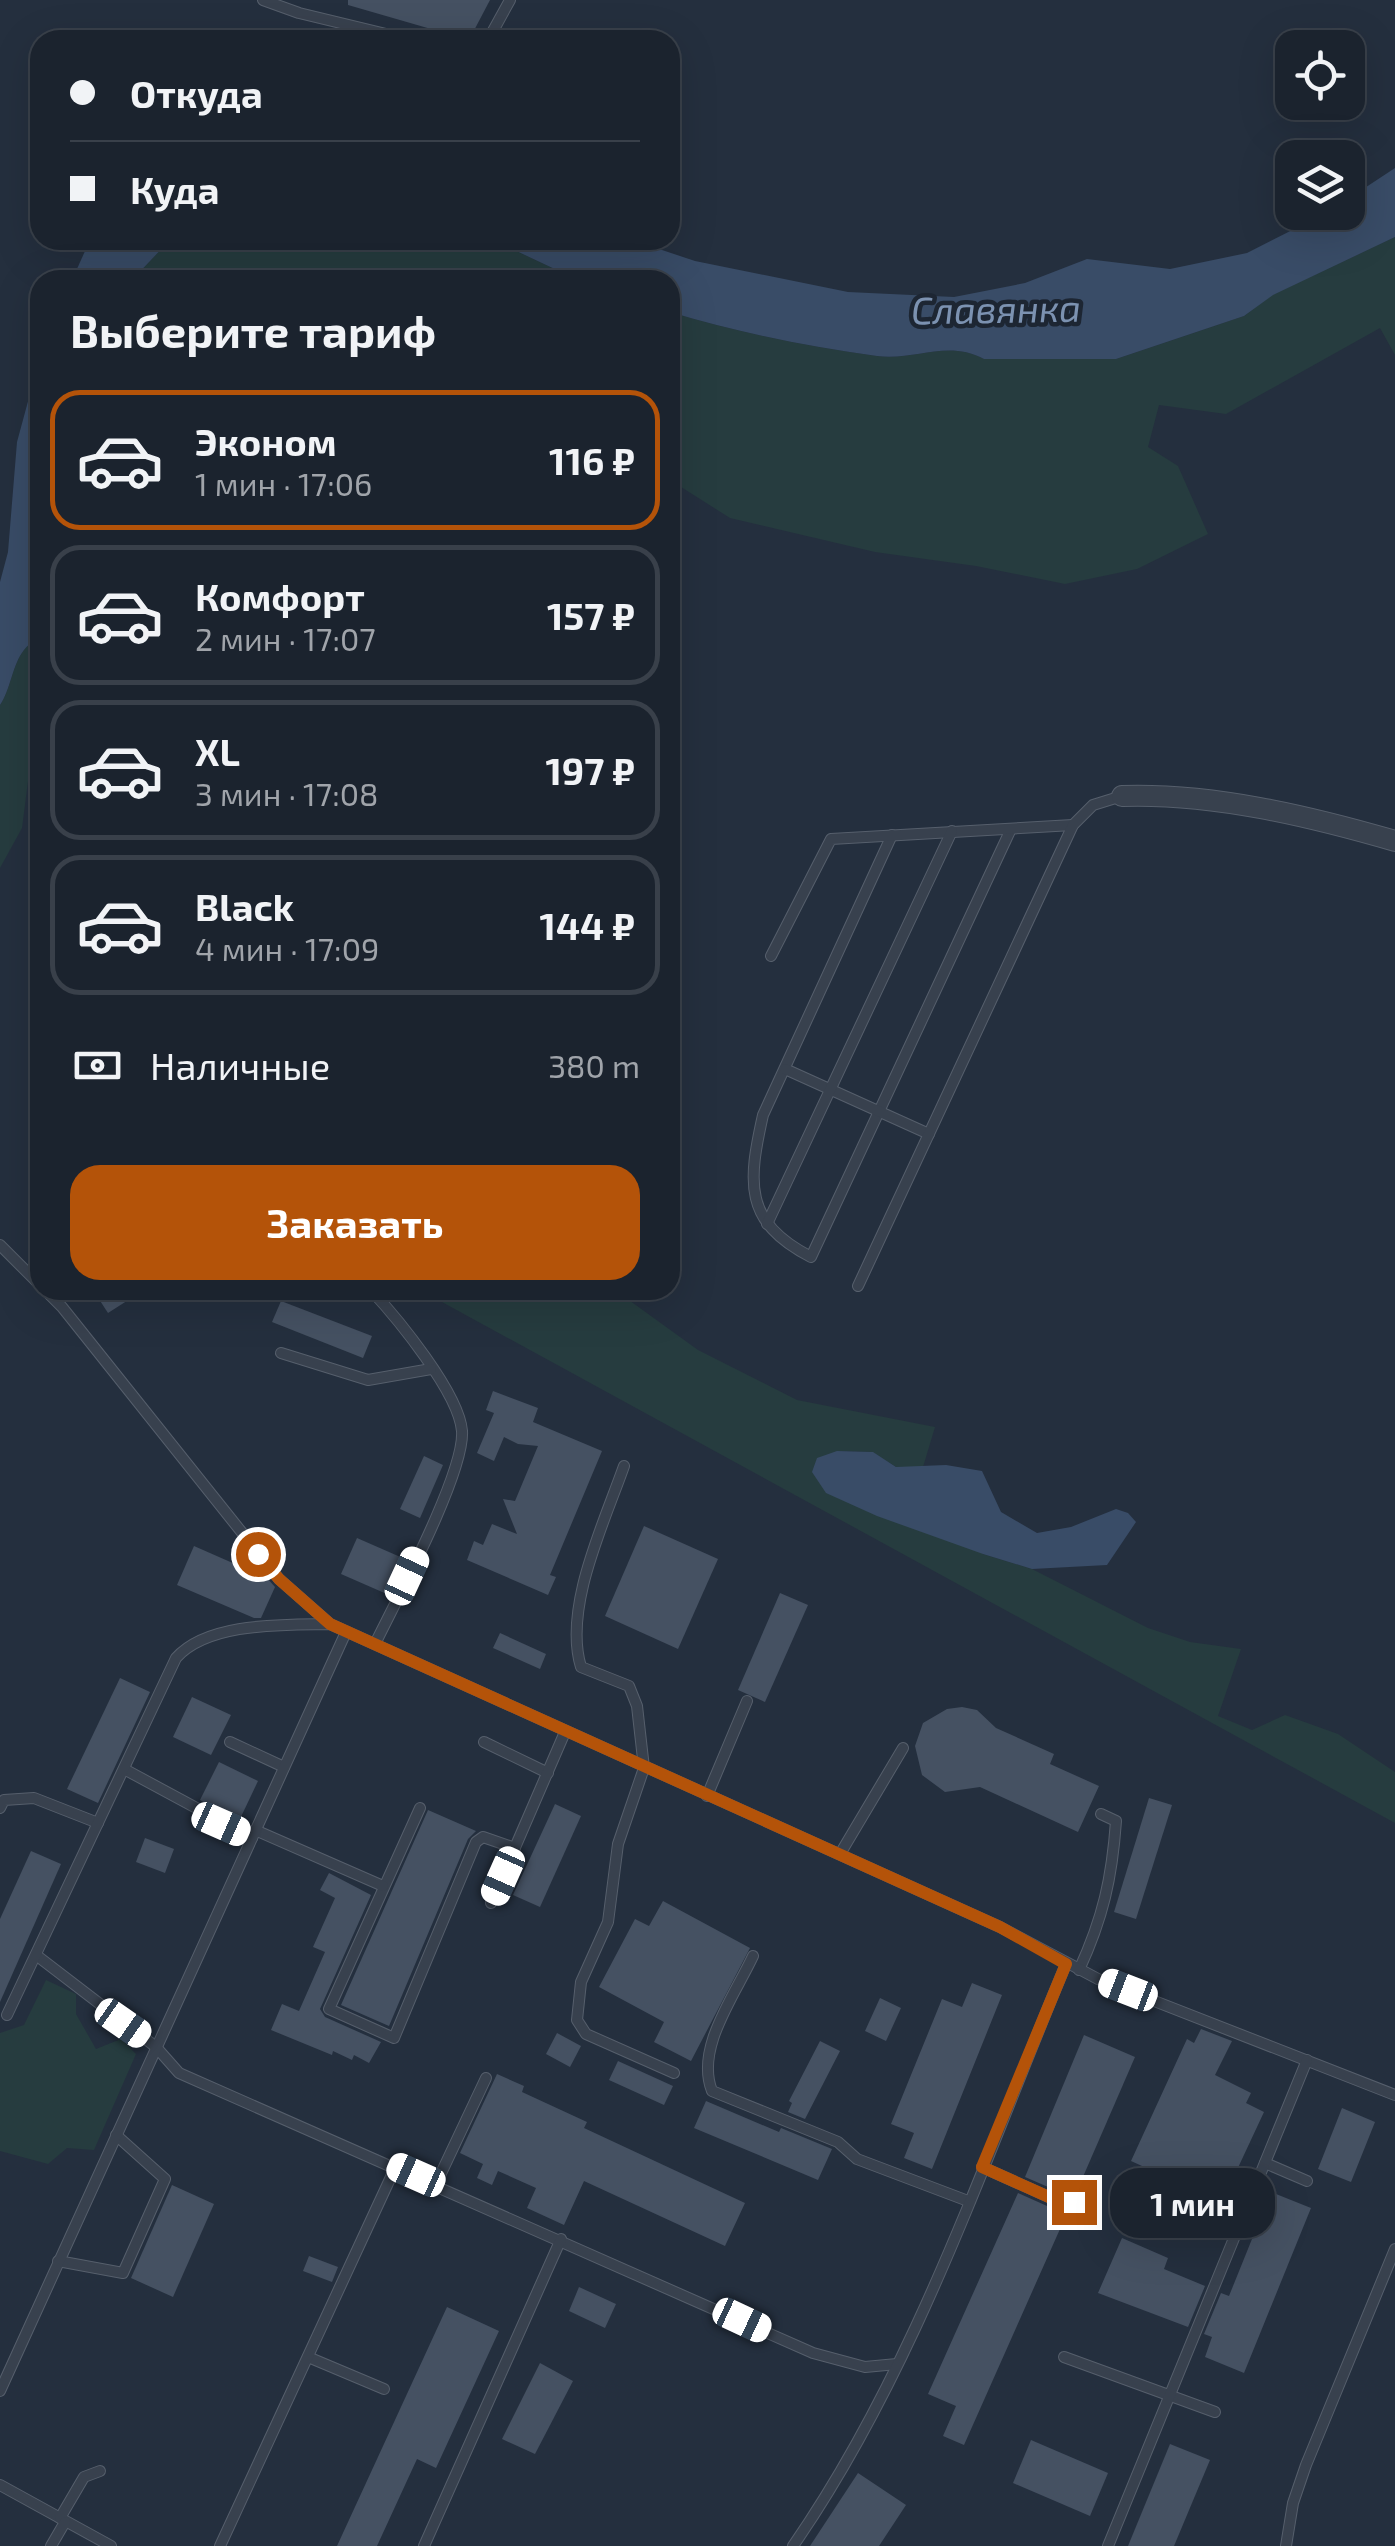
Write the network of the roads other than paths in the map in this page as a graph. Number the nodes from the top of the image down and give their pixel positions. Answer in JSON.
{"nodes":[{"id":1,"x":263,"y":0,"type":"edge"},
{"id":2,"x":510,"y":0,"type":"edge"},
{"id":3,"x":370,"y":30,"type":"edge"},
{"id":4,"x":494,"y":30,"type":"edge"},
{"id":5,"x":1122,"y":796,"type":"joint"},
{"id":6,"x":1073,"y":825,"type":"junction"},
{"id":7,"x":1011,"y":829,"type":"junction"},
{"id":8,"x":952,"y":831,"type":"junction"},
{"id":9,"x":892,"y":836,"type":"junction"},
{"id":10,"x":1395,"y":841,"type":"edge"},
{"id":11,"x":771,"y":956,"type":"dead end"},
{"id":12,"x":784,"y":1069,"type":"junction"},
{"id":13,"x":830,"y":1090,"type":"junction"},
{"id":14,"x":879,"y":1111,"type":"junction"},
{"id":15,"x":929,"y":1134,"type":"junction"},
{"id":16,"x":766,"y":1224,"type":"junction"},
{"id":17,"x":0,"y":1246,"type":"edge"},
{"id":18,"x":30,"y":1276,"type":"edge"},
{"id":19,"x":858,"y":1286,"type":"dead end"},
{"id":20,"x":55,"y":1300,"type":"edge"},
{"id":21,"x":380,"y":1300,"type":"edge"},
{"id":22,"x":281,"y":1352,"type":"dead end"},
{"id":23,"x":432,"y":1368,"type":"junction"},
{"id":24,"x":624,"y":1466,"type":"dead end"},
{"id":25,"x":330,"y":1624,"type":"junction"},
{"id":26,"x":346,"y":1632,"type":"junction"},
{"id":27,"x":376,"y":1644,"type":"junction"},
{"id":28,"x":747,"y":1701,"type":"dead end"},
{"id":29,"x":565,"y":1732,"type":"junction"},
{"id":30,"x":230,"y":1742,"type":"dead end"},
{"id":31,"x":484,"y":1742,"type":"dead end"},
{"id":32,"x":903,"y":1748,"type":"dead end"},
{"id":33,"x":284,"y":1767,"type":"junction"},
{"id":34,"x":644,"y":1768,"type":"junction"},
{"id":35,"x":124,"y":1770,"type":"junction"},
{"id":36,"x":548,"y":1773,"type":"junction"},
{"id":37,"x":707,"y":1796,"type":"junction"},
{"id":38,"x":0,"y":1808,"type":"edge"},
{"id":39,"x":420,"y":1808,"type":"dead end"},
{"id":40,"x":1102,"y":1814,"type":"dead end"},
{"id":41,"x":98,"y":1823,"type":"junction"},
{"id":42,"x":254,"y":1834,"type":"junction"},
{"id":43,"x":515,"y":1848,"type":"junction"},
{"id":44,"x":840,"y":1854,"type":"junction"},
{"id":45,"x":383,"y":1886,"type":"junction"},
{"id":46,"x":491,"y":1904,"type":"dead end"},
{"id":47,"x":36,"y":1955,"type":"junction"},
{"id":48,"x":753,"y":1956,"type":"dead end"},
{"id":49,"x":1066,"y":1964,"type":"junction"},
{"id":50,"x":1080,"y":1970,"type":"junction"},
{"id":51,"x":7,"y":2015,"type":"dead end"},
{"id":52,"x":156,"y":2047,"type":"junction"},
{"id":53,"x":1307,"y":2060,"type":"junction"},
{"id":54,"x":674,"y":2073,"type":"dead end"},
{"id":55,"x":486,"y":2078,"type":"dead end"},
{"id":56,"x":1395,"y":2095,"type":"edge"},
{"id":57,"x":116,"y":2135,"type":"junction"},
{"id":58,"x":1264,"y":2163,"type":"junction"},
{"id":59,"x":396,"y":2166,"type":"junction"},
{"id":60,"x":982,"y":2167,"type":"junction"},
{"id":61,"x":1308,"y":2181,"type":"dead end"},
{"id":62,"x":436,"y":2184,"type":"junction"},
{"id":63,"x":1089,"y":2189,"type":"dead end"},
{"id":64,"x":968,"y":2201,"type":"junction"},
{"id":65,"x":562,"y":2239,"type":"junction"},
{"id":66,"x":1395,"y":2250,"type":"edge"},
{"id":67,"x":58,"y":2261,"type":"junction"},
{"id":68,"x":1064,"y":2356,"type":"dead end"},
{"id":69,"x":308,"y":2358,"type":"junction"},
{"id":70,"x":896,"y":2364,"type":"junction"},
{"id":71,"x":384,"y":2389,"type":"dead end"},
{"id":72,"x":0,"y":2391,"type":"edge"},
{"id":73,"x":1170,"y":2395,"type":"junction"},
{"id":74,"x":1214,"y":2412,"type":"dead end"},
{"id":75,"x":100,"y":2471,"type":"dead end"},
{"id":76,"x":0,"y":2485,"type":"edge"},
{"id":77,"x":62,"y":2520,"type":"junction"},
{"id":78,"x":51,"y":2546,"type":"edge"},
{"id":79,"x":112,"y":2546,"type":"edge"},
{"id":80,"x":220,"y":2546,"type":"edge"},
{"id":81,"x":424,"y":2546,"type":"edge"},
{"id":82,"x":793,"y":2546,"type":"edge"},
{"id":83,"x":1108,"y":2546,"type":"edge"},
{"id":84,"x":1286,"y":2546,"type":"edge"}],
"edges":[{"from":1,"to":3,"type":"lane"},
{"from":2,"to":4,"type":"lane"},
{"from":5,"to":6,"type":"lane"},
{"from":5,"to":10,"type":"street"},
{"from":6,"to":7,"type":"lane"},
{"from":6,"to":15,"type":"lane"},
{"from":7,"to":8,"type":"lane"},
{"from":7,"to":14,"type":"lane"},
{"from":8,"to":9,"type":"lane"},
{"from":8,"to":13,"type":"lane"},
{"from":9,"to":11,"type":"lane"},
{"from":9,"to":12,"type":"lane"},
{"from":12,"to":13,"type":"lane"},
{"from":12,"to":16,"type":"lane"},
{"from":13,"to":14,"type":"lane"},
{"from":13,"to":16,"type":"lane"},
{"from":14,"to":15,"type":"lane"},
{"from":14,"to":16,"type":"lane"},
{"from":15,"to":19,"type":"lane"},
{"from":17,"to":18,"type":"lane"},
{"from":20,"to":25,"type":"lane"},
{"from":21,"to":23,"type":"lane"},
{"from":22,"to":23,"type":"lane"},
{"from":23,"to":27,"type":"lane"},
{"from":24,"to":34,"type":"lane"},
{"from":25,"to":26,"type":"lane"},
{"from":25,"to":35,"type":"lane"},
{"from":26,"to":27,"type":"lane"},
{"from":26,"to":33,"type":"lane"},
{"from":27,"to":29,"type":"lane"},
{"from":28,"to":37,"type":"lane"},
{"from":29,"to":34,"type":"lane"},
{"from":29,"to":36,"type":"lane"},
{"from":30,"to":33,"type":"lane"},
{"from":31,"to":36,"type":"lane"},
{"from":32,"to":44,"type":"lane"},
{"from":33,"to":42,"type":"lane"},
{"from":34,"to":37,"type":"lane"},
{"from":34,"to":54,"type":"lane"},
{"from":35,"to":41,"type":"lane"},
{"from":35,"to":42,"type":"lane"},
{"from":36,"to":43,"type":"lane"},
{"from":37,"to":44,"type":"lane"},
{"from":38,"to":41,"type":"lane"},
{"from":39,"to":45,"type":"lane"},
{"from":40,"to":50,"type":"lane"},
{"from":41,"to":47,"type":"lane"},
{"from":42,"to":45,"type":"lane"},
{"from":42,"to":52,"type":"lane"},
{"from":43,"to":45,"type":"lane"},
{"from":43,"to":46,"type":"lane"},
{"from":44,"to":49,"type":"lane"},
{"from":47,"to":51,"type":"lane"},
{"from":47,"to":52,"type":"lane"},
{"from":48,"to":64,"type":"lane"},
{"from":49,"to":50,"type":"lane"},
{"from":49,"to":60,"type":"lane"},
{"from":50,"to":53,"type":"lane"},
{"from":52,"to":57,"type":"lane"},
{"from":52,"to":59,"type":"lane"},
{"from":53,"to":56,"type":"lane"},
{"from":53,"to":58,"type":"lane"},
{"from":55,"to":62,"type":"lane"},
{"from":57,"to":67,"type":"lane"},
{"from":57,"to":67,"type":"lane"},
{"from":58,"to":61,"type":"lane"},
{"from":58,"to":73,"type":"lane"},
{"from":59,"to":62,"type":"lane"},
{"from":59,"to":69,"type":"lane"},
{"from":60,"to":63,"type":"lane"},
{"from":60,"to":64,"type":"lane"},
{"from":62,"to":65,"type":"lane"},
{"from":64,"to":70,"type":"lane"},
{"from":65,"to":70,"type":"lane"},
{"from":65,"to":81,"type":"lane"},
{"from":66,"to":84,"type":"lane"},
{"from":67,"to":72,"type":"lane"},
{"from":68,"to":73,"type":"lane"},
{"from":69,"to":71,"type":"lane"},
{"from":69,"to":80,"type":"lane"},
{"from":70,"to":82,"type":"lane"},
{"from":73,"to":74,"type":"lane"},
{"from":73,"to":83,"type":"lane"},
{"from":75,"to":77,"type":"lane"},
{"from":76,"to":77,"type":"lane"},
{"from":77,"to":78,"type":"lane"},
{"from":77,"to":79,"type":"lane"}]}
